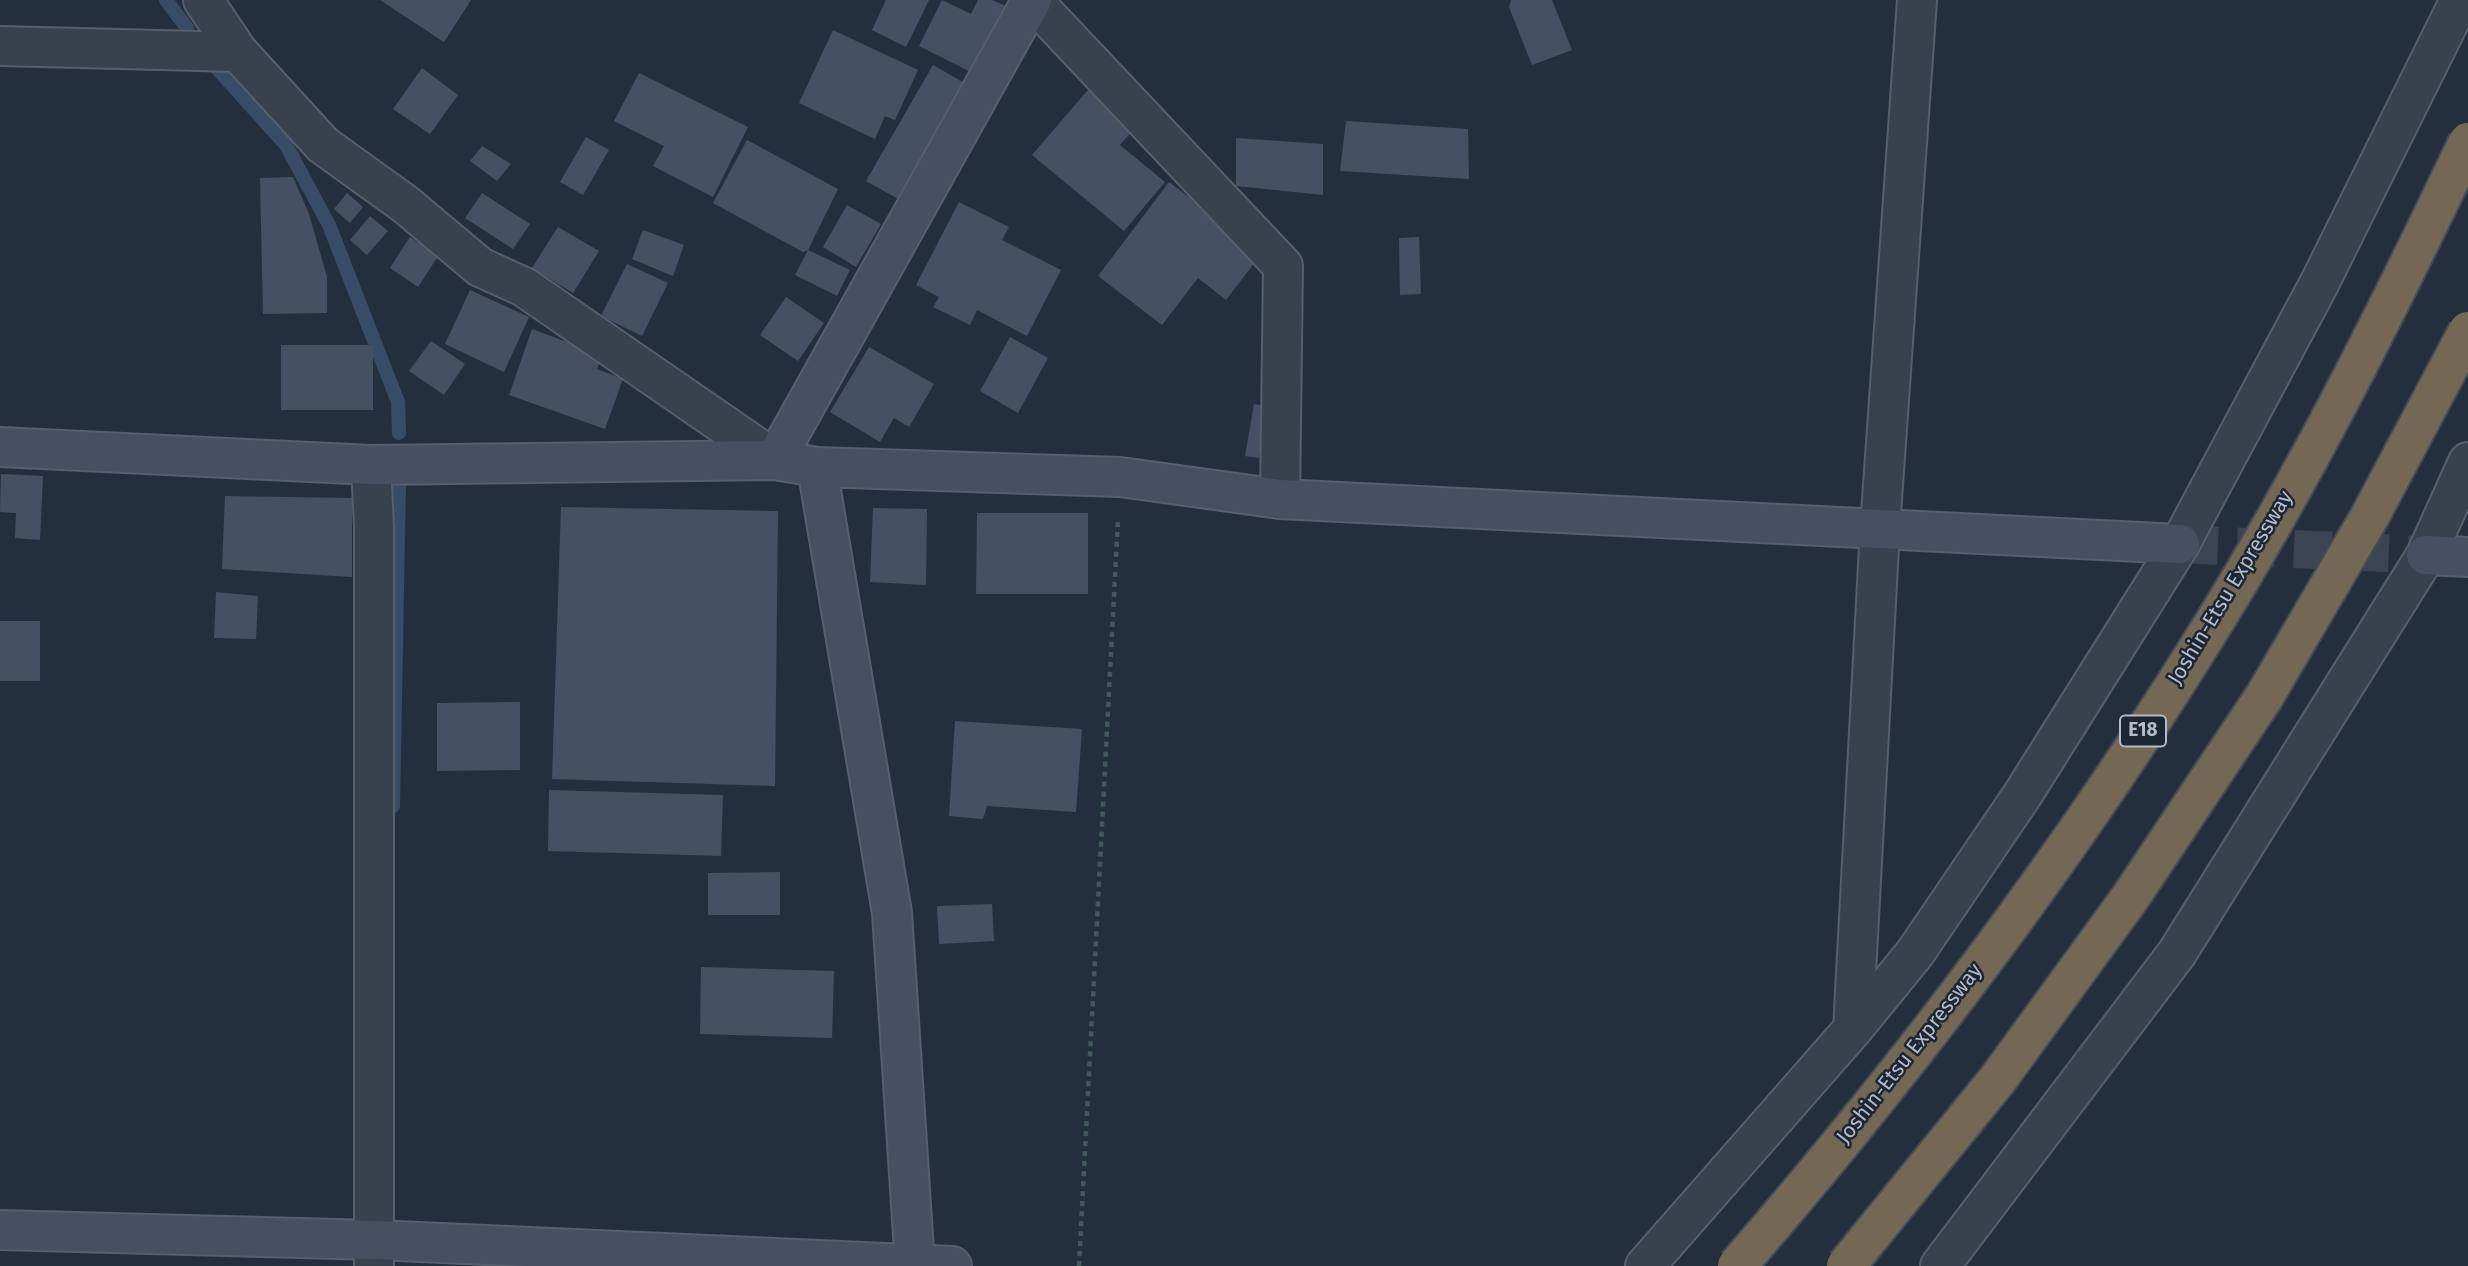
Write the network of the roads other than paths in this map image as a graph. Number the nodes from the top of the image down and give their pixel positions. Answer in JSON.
{"nodes":[{"id":1,"x":202,"y":0,"type":"edge"},
{"id":2,"x":1032,"y":0,"type":"edge"},
{"id":3,"x":1917,"y":0,"type":"edge"},
{"id":4,"x":2460,"y":0,"type":"edge"},
{"id":5,"x":0,"y":46,"type":"edge"},
{"id":6,"x":238,"y":52,"type":"junction"},
{"id":7,"x":2468,"y":142,"type":"edge"},
{"id":8,"x":2468,"y":331,"type":"edge"},
{"id":9,"x":0,"y":447,"type":"edge"},
{"id":10,"x":775,"y":460,"type":"junction"},
{"id":11,"x":2468,"y":462,"type":"edge"},
{"id":12,"x":371,"y":465,"type":"junction"},
{"id":13,"x":817,"y":467,"type":"junction"},
{"id":14,"x":1280,"y":499,"type":"junction"},
{"id":15,"x":1880,"y":528,"type":"junction"},
{"id":16,"x":2180,"y":544,"type":"junction"},
{"id":17,"x":2426,"y":555,"type":"junction"},
{"id":18,"x":2468,"y":557,"type":"edge"},
{"id":19,"x":1853,"y":1029,"type":"junction"},
{"id":20,"x":0,"y":1230,"type":"edge"},
{"id":21,"x":374,"y":1253,"type":"edge"},
{"id":22,"x":915,"y":1265,"type":"edge"},
{"id":23,"x":952,"y":1266,"type":"edge"},
{"id":24,"x":1645,"y":1266,"type":"edge"},
{"id":25,"x":1737,"y":1266,"type":"edge"},
{"id":26,"x":1846,"y":1266,"type":"edge"},
{"id":27,"x":1940,"y":1266,"type":"edge"}],
"edges":[{"from":1,"to":6,"type":"street"},
{"from":2,"to":10,"type":"street"},
{"from":2,"to":14,"type":"street"},
{"from":3,"to":15,"type":"street"},
{"from":4,"to":16,"type":"street"},
{"from":5,"to":6,"type":"street"},
{"from":6,"to":10,"type":"street"},
{"from":7,"to":25,"type":"highway","name":"Joshin-Etsu Expressway","number":"E18","bridge":true},
{"from":8,"to":26,"type":"highway","bridge":true},
{"from":9,"to":12,"type":"street"},
{"from":10,"to":12,"type":"street"},
{"from":10,"to":13,"type":"street"},
{"from":11,"to":17,"type":"street"},
{"from":12,"to":21,"type":"street"},
{"from":13,"to":14,"type":"street"},
{"from":13,"to":22,"type":"street"},
{"from":14,"to":15,"type":"street"},
{"from":15,"to":16,"type":"street"},
{"from":15,"to":19,"type":"street"},
{"from":16,"to":19,"type":"street"},
{"from":17,"to":18,"type":"street"},
{"from":17,"to":27,"type":"street"},
{"from":19,"to":24,"type":"street"},
{"from":20,"to":21,"type":"street"},
{"from":21,"to":22,"type":"street"},
{"from":22,"to":23,"type":"street"}]}
